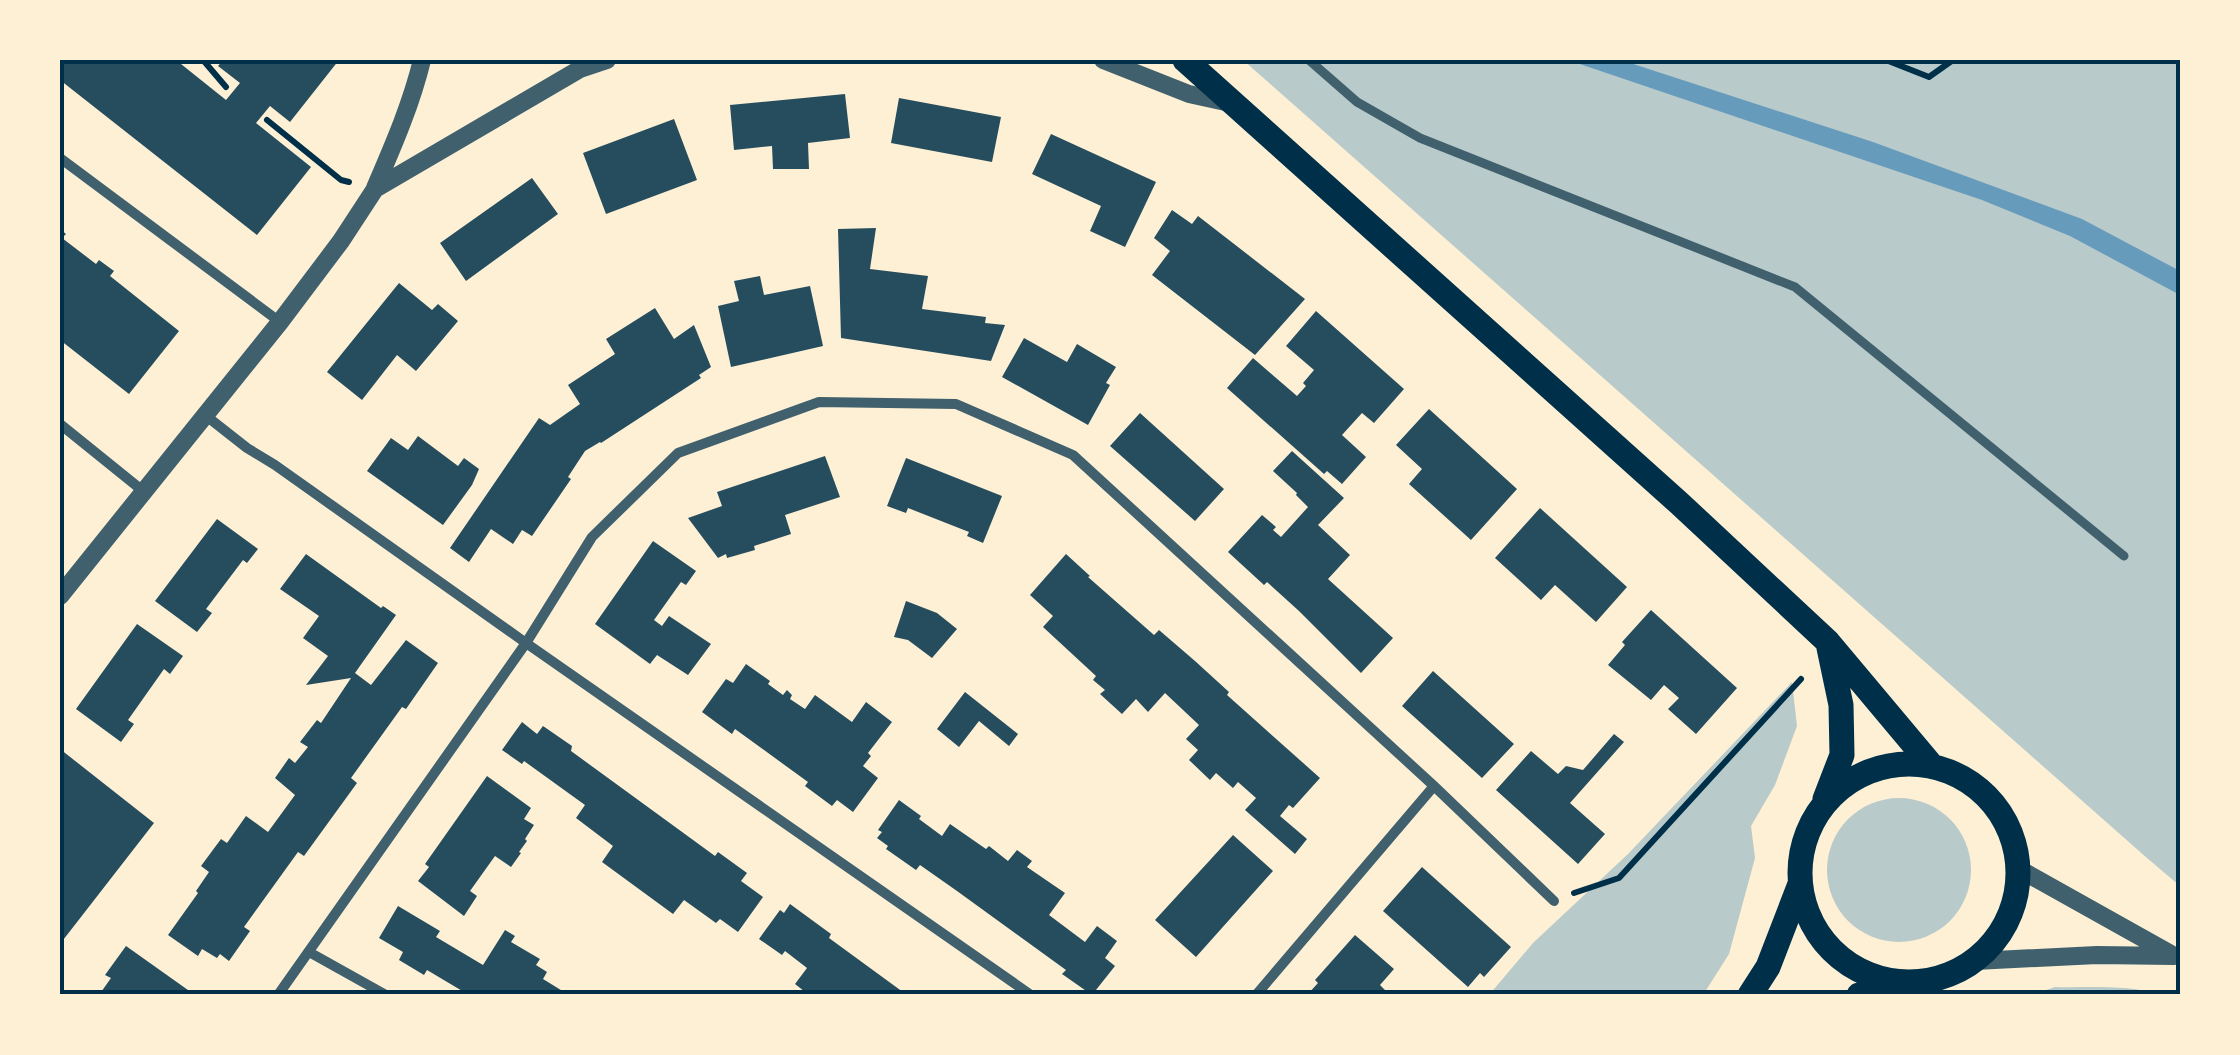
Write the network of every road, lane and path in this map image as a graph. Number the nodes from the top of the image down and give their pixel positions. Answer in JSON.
{"nodes":[{"id":1,"x":203,"y":60,"type":"edge"},
{"id":2,"x":422,"y":60,"type":"edge"},
{"id":3,"x":558,"y":60,"type":"edge"},
{"id":4,"x":607,"y":60,"type":"edge"},
{"id":5,"x":1103,"y":60,"type":"edge"},
{"id":6,"x":1184,"y":60,"type":"edge"},
{"id":7,"x":1309,"y":60,"type":"edge"},
{"id":8,"x":1886,"y":60,"type":"edge"},
{"id":9,"x":1954,"y":60,"type":"edge"},
{"id":10,"x":580,"y":70,"type":"junction"},
{"id":11,"x":226,"y":88,"type":"dead end"},
{"id":12,"x":1234,"y":104,"type":"junction"},
{"id":13,"x":267,"y":120,"type":"dead end"},
{"id":14,"x":60,"y":158,"type":"edge"},
{"id":15,"x":374,"y":189,"type":"junction"},
{"id":16,"x":280,"y":322,"type":"junction"},
{"id":17,"x":205,"y":415,"type":"junction"},
{"id":18,"x":60,"y":424,"type":"edge"},
{"id":19,"x":143,"y":491,"type":"junction"},
{"id":20,"x":2124,"y":556,"type":"dead end"},
{"id":21,"x":60,"y":596,"type":"edge"},
{"id":22,"x":1828,"y":642,"type":"junction"},
{"id":23,"x":526,"y":643,"type":"junction"},
{"id":24,"x":1932,"y":766,"type":"junction"},
{"id":25,"x":1434,"y":786,"type":"junction"},
{"id":26,"x":1821,"y":808,"type":"junction"},
{"id":27,"x":2019,"y":869,"type":"junction"},
{"id":28,"x":1800,"y":884,"type":"junction"},
{"id":29,"x":1554,"y":901,"type":"joint"},
{"id":30,"x":309,"y":952,"type":"junction"},
{"id":31,"x":2177,"y":957,"type":"edge"},
{"id":32,"x":1975,"y":960,"type":"junction"},
{"id":33,"x":1936,"y":980,"type":"junction"},
{"id":34,"x":278,"y":995,"type":"edge"},
{"id":35,"x":386,"y":995,"type":"edge"},
{"id":36,"x":1031,"y":995,"type":"edge"},
{"id":37,"x":1256,"y":995,"type":"edge"},
{"id":38,"x":1750,"y":995,"type":"edge"},
{"id":39,"x":1859,"y":995,"type":"edge"}],
"edges":[{"from":1,"to":11,"type":"path"},
{"from":2,"to":15,"type":"street"},
{"from":3,"to":10,"type":"street"},
{"from":4,"to":10,"type":"street"},
{"from":5,"to":12,"type":"street"},
{"from":6,"to":12,"type":"main road"},
{"from":7,"to":20,"type":"street"},
{"from":8,"to":9,"type":"path"},
{"from":10,"to":15,"type":"street"},
{"from":12,"to":22,"type":"main road"},
{"from":13,"to":15,"type":"path"},
{"from":14,"to":16,"type":"street"},
{"from":15,"to":16,"type":"street"},
{"from":16,"to":17,"type":"street"},
{"from":17,"to":19,"type":"street"},
{"from":17,"to":23,"type":"street"},
{"from":18,"to":19,"type":"street"},
{"from":19,"to":21,"type":"street"},
{"from":22,"to":24,"type":"main road"},
{"from":22,"to":26,"type":"main road"},
{"from":22,"to":29,"type":"path"},
{"from":23,"to":25,"type":"street"},
{"from":23,"to":30,"type":"street"},
{"from":23,"to":36,"type":"street"},
{"from":24,"to":26,"type":"main road"},
{"from":24,"to":27,"type":"main road"},
{"from":25,"to":29,"type":"street"},
{"from":25,"to":37,"type":"street"},
{"from":26,"to":28,"type":"main road"},
{"from":27,"to":31,"type":"street"},
{"from":27,"to":32,"type":"main road"},
{"from":28,"to":33,"type":"main road"},
{"from":28,"to":38,"type":"main road"},
{"from":30,"to":34,"type":"street"},
{"from":30,"to":35,"type":"street"},
{"from":31,"to":32,"type":"street"},
{"from":32,"to":33,"type":"main road"},
{"from":33,"to":39,"type":"main road"}]}
